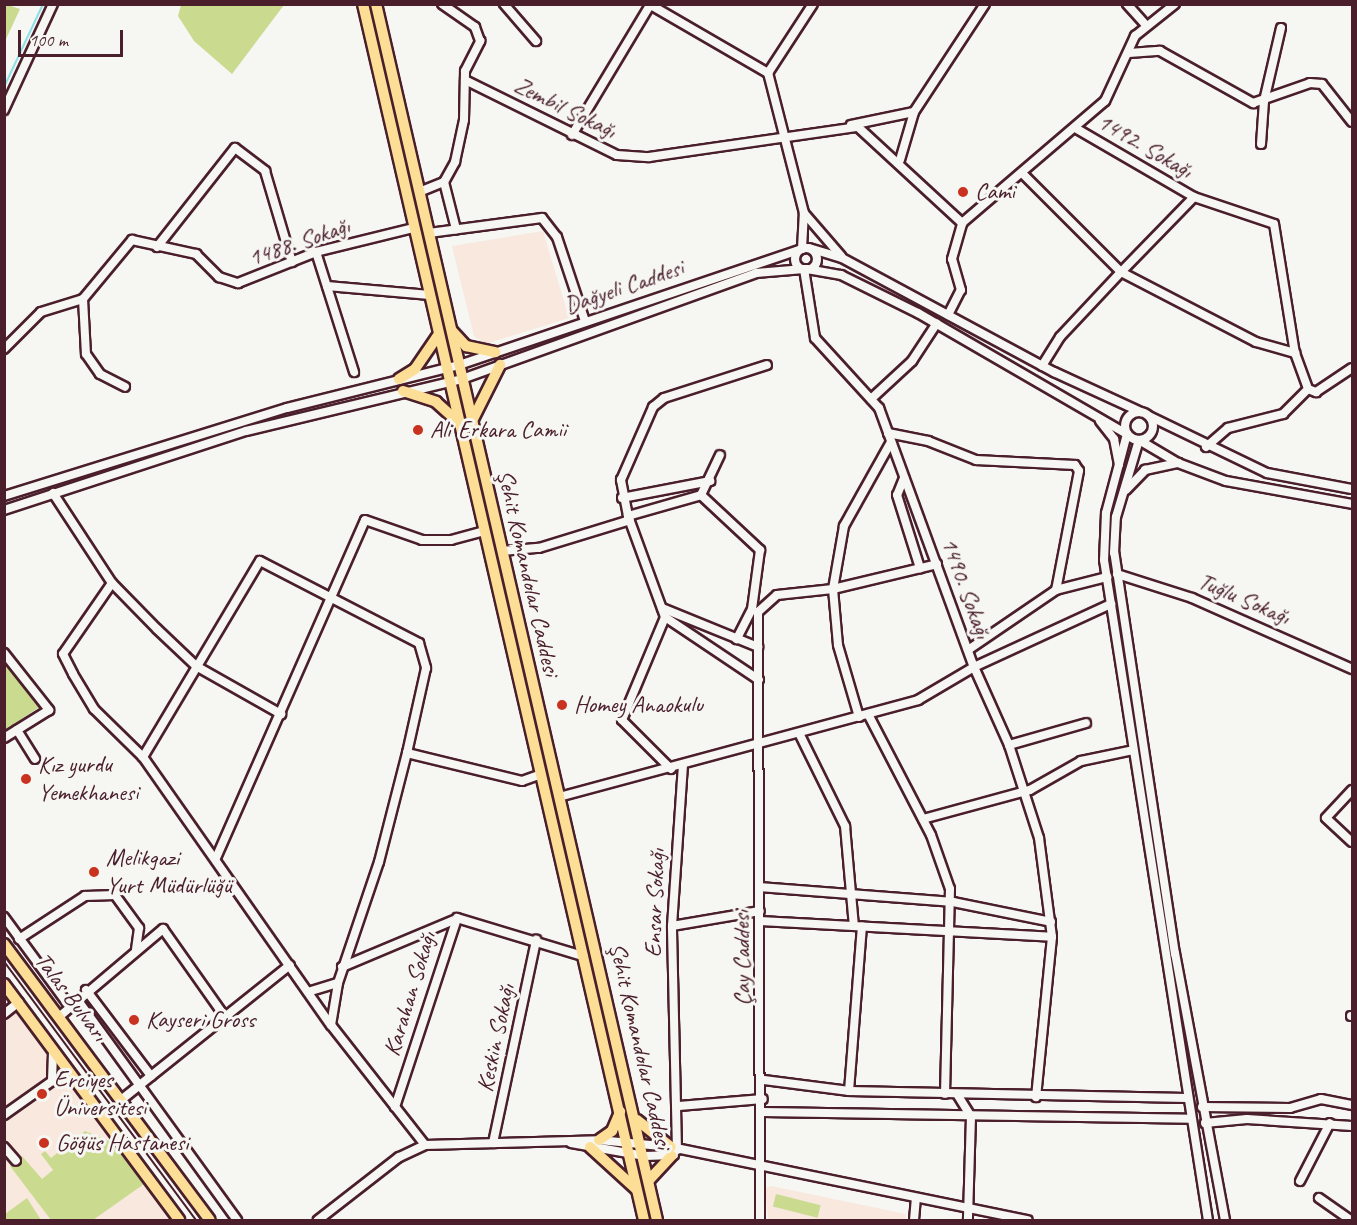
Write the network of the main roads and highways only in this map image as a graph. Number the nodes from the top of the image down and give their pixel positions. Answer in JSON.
{"nodes":[{"id":1,"x":363,"y":4,"type":"edge"},
{"id":2,"x":376,"y":4,"type":"edge"},
{"id":3,"x":451,"y":329,"type":"junction"},
{"id":4,"x":439,"y":334,"type":"junction"},
{"id":5,"x":495,"y":352,"type":"road end"},
{"id":6,"x":500,"y":365,"type":"road end"},
{"id":7,"x":399,"y":380,"type":"road end"},
{"id":8,"x":403,"y":391,"type":"road end"},
{"id":9,"x":472,"y":422,"type":"junction"},
{"id":10,"x":460,"y":424,"type":"junction"},
{"id":11,"x":4,"y":944,"type":"edge"},
{"id":12,"x":4,"y":984,"type":"edge"},
{"id":13,"x":620,"y":1112,"type":"junction"},
{"id":14,"x":637,"y":1120,"type":"junction"},
{"id":15,"x":649,"y":1180,"type":"junction"},
{"id":16,"x":638,"y":1192,"type":"junction"},
{"id":17,"x":178,"y":1221,"type":"edge"},
{"id":18,"x":210,"y":1221,"type":"edge"},
{"id":19,"x":644,"y":1221,"type":"edge"},
{"id":20,"x":657,"y":1221,"type":"edge"}],
"edges":[{"from":1,"to":4,"type":"main road","name":"Şehit Komandolar Caddesi"},
{"from":2,"to":3,"type":"main road","name":"Şehit Komandolar Caddesi"},
{"from":3,"to":5,"type":"main road"},
{"from":3,"to":9,"type":"main road","name":"Şehit Komandolar Caddesi"},
{"from":4,"to":7,"type":"main road"},
{"from":4,"to":10,"type":"main road","name":"Şehit Komandolar Caddesi"},
{"from":6,"to":9,"type":"main road"},
{"from":8,"to":10,"type":"main road"},
{"from":9,"to":14,"type":"main road","name":"Şehit Komandolar Caddesi"},
{"from":10,"to":13,"type":"main road","name":"Şehit Komandolar Caddesi"},
{"from":11,"to":18,"type":"main road","name":"Talas Bulvarı"},
{"from":12,"to":17,"type":"main road","name":"Talas Bulvarı"},
{"from":13,"to":16,"type":"main road","name":"Şehit Komandolar Caddesi"},
{"from":13,"to":16,"type":"main road"},
{"from":14,"to":15,"type":"main road","name":"Şehit Komandolar Caddesi"},
{"from":14,"to":15,"type":"main road"},
{"from":15,"to":20,"type":"main road","name":"Şehit Komandolar Caddesi"},
{"from":16,"to":19,"type":"main road","name":"Şehit Komandolar Caddesi"}]}
